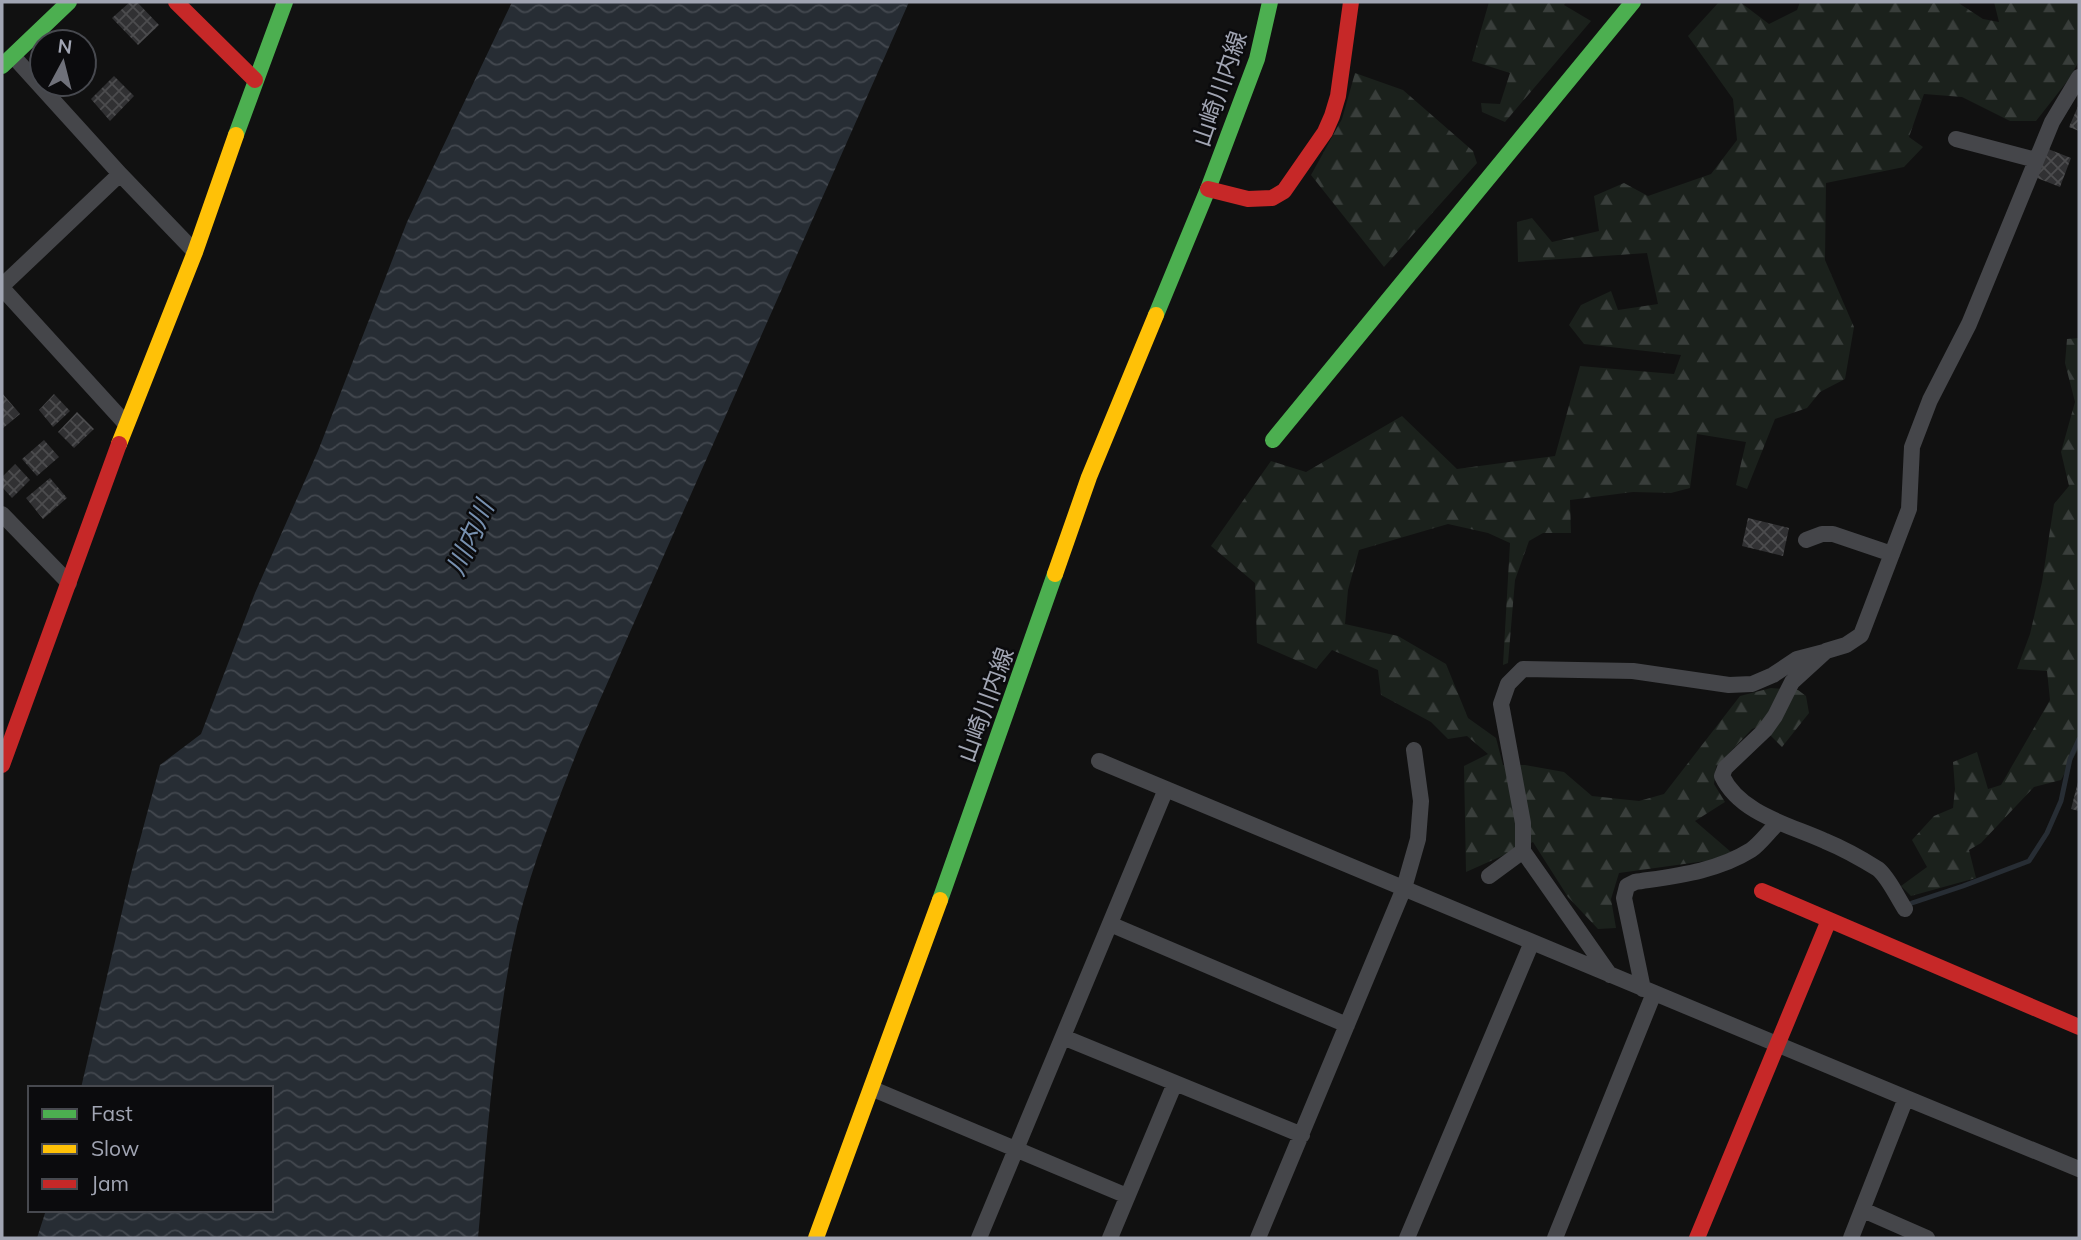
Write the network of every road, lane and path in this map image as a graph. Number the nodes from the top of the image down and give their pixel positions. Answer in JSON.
{"nodes":[{"id":1,"x":69,"y":2,"type":"edge"},
{"id":2,"x":176,"y":2,"type":"edge"},
{"id":3,"x":285,"y":2,"type":"edge"},
{"id":4,"x":1270,"y":2,"type":"edge"},
{"id":5,"x":1352,"y":2,"type":"edge"},
{"id":6,"x":1633,"y":2,"type":"edge"},
{"id":7,"x":7,"y":61,"type":"edge"},
{"id":8,"x":2079,"y":76,"type":"edge"},
{"id":9,"x":256,"y":80,"type":"junction"},
{"id":10,"x":1956,"y":139,"type":"dead end"},
{"id":11,"x":2036,"y":160,"type":"junction"},
{"id":12,"x":120,"y":174,"type":"junction"},
{"id":13,"x":1208,"y":189,"type":"junction"},
{"id":14,"x":195,"y":252,"type":"junction"},
{"id":15,"x":2,"y":287,"type":"edge"},
{"id":16,"x":126,"y":424,"type":"junction"},
{"id":17,"x":1273,"y":440,"type":"dead end"},
{"id":18,"x":2,"y":514,"type":"edge"},
{"id":19,"x":1806,"y":540,"type":"dead end"},
{"id":20,"x":1892,"y":554,"type":"junction"},
{"id":21,"x":69,"y":583,"type":"junction"},
{"id":22,"x":1826,"y":652,"type":"junction"},
{"id":23,"x":2,"y":725,"type":"edge"},
{"id":24,"x":13,"y":737,"type":"junction"},
{"id":25,"x":1414,"y":750,"type":"dead end"},
{"id":26,"x":1099,"y":761,"type":"dead end"},
{"id":27,"x":2,"y":765,"type":"edge"},
{"id":28,"x":1166,"y":789,"type":"junction"},
{"id":29,"x":1778,"y":822,"type":"junction"},
{"id":30,"x":1523,"y":851,"type":"junction"},
{"id":31,"x":1489,"y":876,"type":"dead end"},
{"id":32,"x":1404,"y":888,"type":"junction"},
{"id":33,"x":1762,"y":891,"type":"dead end"},
{"id":34,"x":1905,"y":909,"type":"dead end"},
{"id":35,"x":1829,"y":920,"type":"junction"},
{"id":36,"x":1110,"y":924,"type":"junction"},
{"id":37,"x":1532,"y":942,"type":"junction"},
{"id":38,"x":1610,"y":975,"type":"junction"},
{"id":39,"x":1649,"y":991,"type":"junction"},
{"id":40,"x":1347,"y":1025,"type":"junction"},
{"id":41,"x":2079,"y":1027,"type":"edge"},
{"id":42,"x":1063,"y":1037,"type":"junction"},
{"id":43,"x":1777,"y":1045,"type":"junction"},
{"id":44,"x":1175,"y":1083,"type":"junction"},
{"id":45,"x":873,"y":1089,"type":"junction"},
{"id":46,"x":1906,"y":1098,"type":"junction"},
{"id":47,"x":1301,"y":1135,"type":"junction"},
{"id":48,"x":1016,"y":1149,"type":"junction"},
{"id":49,"x":2079,"y":1169,"type":"edge"},
{"id":50,"x":1127,"y":1196,"type":"junction"},
{"id":51,"x":1863,"y":1210,"type":"junction"},
{"id":52,"x":816,"y":1238,"type":"edge"},
{"id":53,"x":979,"y":1238,"type":"edge"},
{"id":54,"x":1110,"y":1238,"type":"edge"},
{"id":55,"x":1258,"y":1238,"type":"edge"},
{"id":56,"x":1407,"y":1238,"type":"edge"},
{"id":57,"x":1555,"y":1238,"type":"edge"},
{"id":58,"x":1697,"y":1238,"type":"edge"},
{"id":59,"x":1851,"y":1238,"type":"edge"},
{"id":60,"x":1927,"y":1238,"type":"edge"}],
"edges":[{"from":1,"to":7,"type":"street"},
{"from":2,"to":9,"type":"street"},
{"from":3,"to":9,"type":"street"},
{"from":4,"to":13,"type":"street","name":"山崎川内線"},
{"from":5,"to":13,"type":"street"},
{"from":6,"to":17,"type":"street"},
{"from":7,"to":12,"type":"street"},
{"from":8,"to":11,"type":"street"},
{"from":9,"to":14,"type":"street"},
{"from":10,"to":11,"type":"street"},
{"from":11,"to":20,"type":"street"},
{"from":12,"to":14,"type":"street"},
{"from":12,"to":15,"type":"street"},
{"from":13,"to":45,"type":"street","name":"山崎川内線"},
{"from":14,"to":16,"type":"street"},
{"from":15,"to":16,"type":"street"},
{"from":16,"to":21,"type":"street"},
{"from":18,"to":21,"type":"street"},
{"from":19,"to":20,"type":"street"},
{"from":20,"to":22,"type":"street"},
{"from":21,"to":24,"type":"street"},
{"from":22,"to":29,"type":"street"},
{"from":22,"to":30,"type":"street"},
{"from":23,"to":24,"type":"street"},
{"from":24,"to":27,"type":"street"},
{"from":25,"to":32,"type":"street"},
{"from":26,"to":28,"type":"street"},
{"from":28,"to":32,"type":"street"},
{"from":28,"to":36,"type":"street"},
{"from":29,"to":34,"type":"street"},
{"from":29,"to":39,"type":"street"},
{"from":30,"to":31,"type":"street"},
{"from":30,"to":38,"type":"street"},
{"from":32,"to":37,"type":"street"},
{"from":32,"to":40,"type":"street"},
{"from":33,"to":35,"type":"street"},
{"from":35,"to":41,"type":"street"},
{"from":35,"to":43,"type":"street"},
{"from":36,"to":40,"type":"street"},
{"from":36,"to":42,"type":"street"},
{"from":37,"to":38,"type":"street"},
{"from":37,"to":56,"type":"street"},
{"from":38,"to":39,"type":"street"},
{"from":39,"to":43,"type":"street"},
{"from":39,"to":57,"type":"street"},
{"from":40,"to":47,"type":"street"},
{"from":42,"to":44,"type":"street"},
{"from":42,"to":48,"type":"street"},
{"from":43,"to":46,"type":"street"},
{"from":43,"to":58,"type":"street"},
{"from":44,"to":47,"type":"street"},
{"from":44,"to":50,"type":"street"},
{"from":45,"to":48,"type":"street"},
{"from":45,"to":52,"type":"street","name":"山崎川内線"},
{"from":46,"to":49,"type":"street"},
{"from":46,"to":51,"type":"street"},
{"from":47,"to":55,"type":"street"},
{"from":48,"to":50,"type":"street"},
{"from":48,"to":53,"type":"street"},
{"from":50,"to":54,"type":"street"},
{"from":51,"to":59,"type":"street"},
{"from":51,"to":60,"type":"street"}]}
